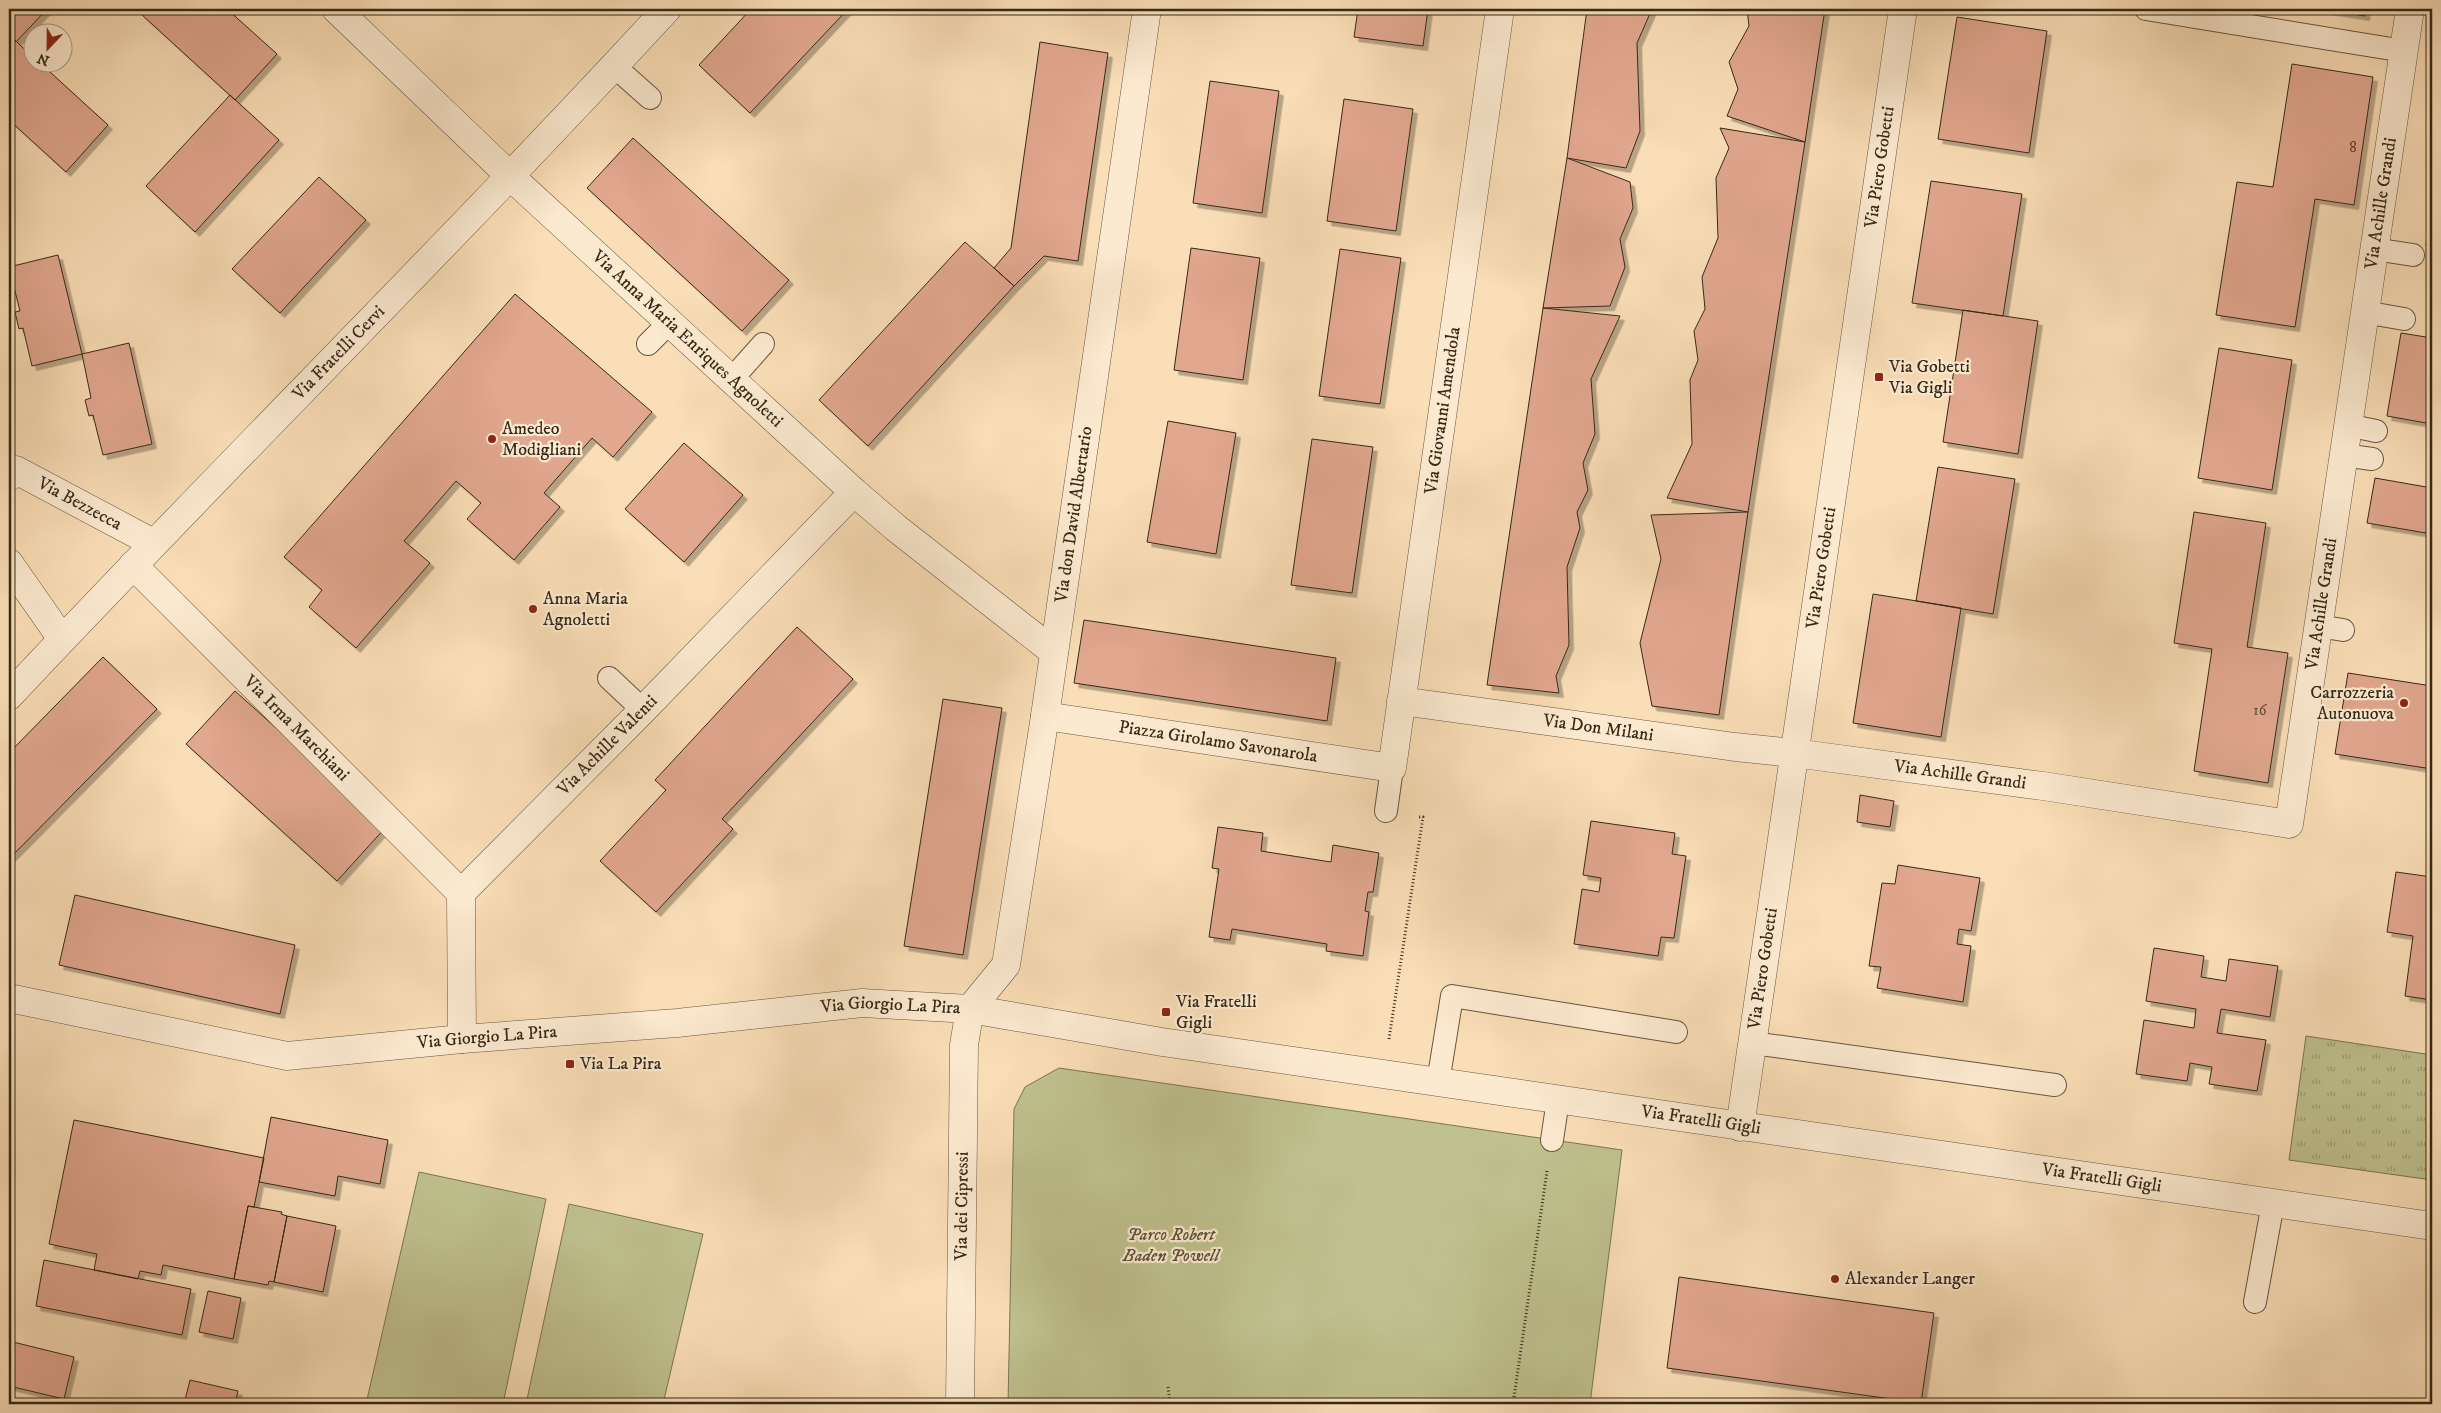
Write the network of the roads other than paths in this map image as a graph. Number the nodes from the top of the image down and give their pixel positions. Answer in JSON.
{"nodes":[{"id":1,"x":336,"y":9,"type":"edge"},
{"id":2,"x":667,"y":9,"type":"edge"},
{"id":3,"x":1147,"y":9,"type":"edge"},
{"id":4,"x":1500,"y":9,"type":"edge"},
{"id":5,"x":1903,"y":9,"type":"edge"},
{"id":6,"x":2146,"y":9,"type":"edge"},
{"id":7,"x":2410,"y":9,"type":"edge"},
{"id":8,"x":2404,"y":51,"type":"junction"},
{"id":9,"x":614,"y":66,"type":"junction"},
{"id":10,"x":650,"y":98,"type":"dead end"},
{"id":11,"x":510,"y":176,"type":"junction"},
{"id":12,"x":2374,"y":249,"type":"junction"},
{"id":13,"x":2413,"y":255,"type":"dead end"},
{"id":14,"x":2364,"y":312,"type":"junction"},
{"id":15,"x":2404,"y":319,"type":"dead end"},
{"id":16,"x":669,"y":323,"type":"junction"},
{"id":17,"x":648,"y":344,"type":"dead end"},
{"id":18,"x":763,"y":344,"type":"dead end"},
{"id":19,"x":731,"y":380,"type":"junction"},
{"id":20,"x":2347,"y":425,"type":"junction"},
{"id":21,"x":2376,"y":431,"type":"dead end"},
{"id":22,"x":2343,"y":455,"type":"junction"},
{"id":23,"x":2372,"y":459,"type":"dead end"},
{"id":24,"x":9,"y":477,"type":"edge"},
{"id":25,"x":854,"y":492,"type":"junction"},
{"id":26,"x":153,"y":543,"type":"junction"},
{"id":27,"x":9,"y":563,"type":"edge"},
{"id":28,"x":133,"y":565,"type":"junction"},
{"id":29,"x":62,"y":639,"type":"junction"},
{"id":30,"x":1054,"y":652,"type":"junction"},
{"id":31,"x":609,"y":678,"type":"dead end"},
{"id":32,"x":9,"y":696,"type":"edge"},
{"id":33,"x":1401,"y":701,"type":"junction"},
{"id":34,"x":643,"y":710,"type":"junction"},
{"id":35,"x":1045,"y":716,"type":"junction"},
{"id":36,"x":1794,"y":753,"type":"junction"},
{"id":37,"x":1392,"y":768,"type":"junction"},
{"id":38,"x":1386,"y":811,"type":"road end"},
{"id":39,"x":461,"y":894,"type":"junction"},
{"id":40,"x":9,"y":998,"type":"edge"},
{"id":41,"x":970,"y":1009,"type":"junction"},
{"id":42,"x":1676,"y":1032,"type":"dead end"},
{"id":43,"x":462,"y":1039,"type":"junction"},
{"id":44,"x":1753,"y":1043,"type":"junction"},
{"id":45,"x":1438,"y":1082,"type":"junction"},
{"id":46,"x":2055,"y":1085,"type":"dead end"},
{"id":47,"x":1558,"y":1100,"type":"junction"},
{"id":48,"x":1740,"y":1127,"type":"junction"},
{"id":49,"x":1552,"y":1140,"type":"road end"},
{"id":50,"x":2273,"y":1204,"type":"junction"},
{"id":51,"x":2432,"y":1226,"type":"edge"},
{"id":52,"x":2255,"y":1302,"type":"dead end"},
{"id":53,"x":960,"y":1404,"type":"edge"}],
"edges":[{"from":1,"to":11,"type":"street","name":"Via Anna Maria Enriques Agnoletti"},
{"from":2,"to":9,"type":"street","name":"Via Fratelli Cervi"},
{"from":3,"to":30,"type":"street","name":"Via don David Albertario"},
{"from":4,"to":33,"type":"street","name":"Via Giovanni Amendola"},
{"from":5,"to":36,"type":"street","name":"Via Piero Gobetti"},
{"from":6,"to":8,"type":"lane"},
{"from":7,"to":8,"type":"street","name":"Via Achille Grandi"},
{"from":8,"to":12,"type":"street","name":"Via Achille Grandi"},
{"from":9,"to":10,"type":"lane"},
{"from":9,"to":11,"type":"street","name":"Via Fratelli Cervi"},
{"from":11,"to":16,"type":"street","name":"Via Anna Maria Enriques Agnoletti"},
{"from":11,"to":26,"type":"street","name":"Via Fratelli Cervi"},
{"from":12,"to":13,"type":"lane"},
{"from":12,"to":14,"type":"street","name":"Via Achille Grandi"},
{"from":14,"to":15,"type":"lane"},
{"from":14,"to":20,"type":"street","name":"Via Achille Grandi"},
{"from":16,"to":17,"type":"lane"},
{"from":16,"to":19,"type":"street","name":"Via Anna Maria Enriques Agnoletti"},
{"from":18,"to":19,"type":"lane"},
{"from":19,"to":25,"type":"street","name":"Via Anna Maria Enriques Agnoletti"},
{"from":20,"to":21,"type":"lane"},
{"from":20,"to":22,"type":"street","name":"Via Achille Grandi"},
{"from":22,"to":23,"type":"lane"},
{"from":22,"to":36,"type":"street","name":"Via Achille Grandi"},
{"from":24,"to":26,"type":"street","name":"Via Bezzecca"},
{"from":25,"to":30,"type":"street","name":"Via Anna Maria Enriques Agnoletti"},
{"from":25,"to":34,"type":"street","name":"Via Achille Valenti"},
{"from":26,"to":28,"type":"street","name":"Via Fratelli Cervi"},
{"from":27,"to":29,"type":"street"},
{"from":28,"to":29,"type":"street","name":"Via Fratelli Cervi"},
{"from":28,"to":39,"type":"street","name":"Via Irma Marchiani"},
{"from":29,"to":32,"type":"street","name":"Via Fratelli Cervi"},
{"from":30,"to":35,"type":"street","name":"Via don David Albertario"},
{"from":31,"to":34,"type":"lane"},
{"from":33,"to":36,"type":"street","name":"Via Don Milani"},
{"from":33,"to":37,"type":"street","name":"Via Giovanni Amendola"},
{"from":34,"to":39,"type":"street","name":"Via Achille Valenti"},
{"from":35,"to":37,"type":"street","name":"Piazza Girolamo Savonarola"},
{"from":35,"to":41,"type":"street","name":"Via don David Albertario"},
{"from":36,"to":44,"type":"street","name":"Via Piero Gobetti"},
{"from":37,"to":38,"type":"lane","name":"Via Giovanni Amendola"},
{"from":39,"to":43,"type":"street"},
{"from":40,"to":43,"type":"street","name":"Via Giorgio La Pira"},
{"from":41,"to":43,"type":"street","name":"Via Giorgio La Pira"},
{"from":41,"to":45,"type":"street","name":"Via Fratelli Gigli"},
{"from":41,"to":53,"type":"street","name":"Via dei Cipressi"},
{"from":42,"to":45,"type":"lane"},
{"from":44,"to":46,"type":"lane"},
{"from":44,"to":48,"type":"street","name":"Via Piero Gobetti"},
{"from":45,"to":47,"type":"street","name":"Via Fratelli Gigli"},
{"from":47,"to":48,"type":"street","name":"Via Fratelli Gigli"},
{"from":47,"to":49,"type":"lane"},
{"from":48,"to":50,"type":"street","name":"Via Fratelli Gigli"},
{"from":50,"to":51,"type":"street","name":"Via Fratelli Gigli"},
{"from":50,"to":52,"type":"lane"}]}
